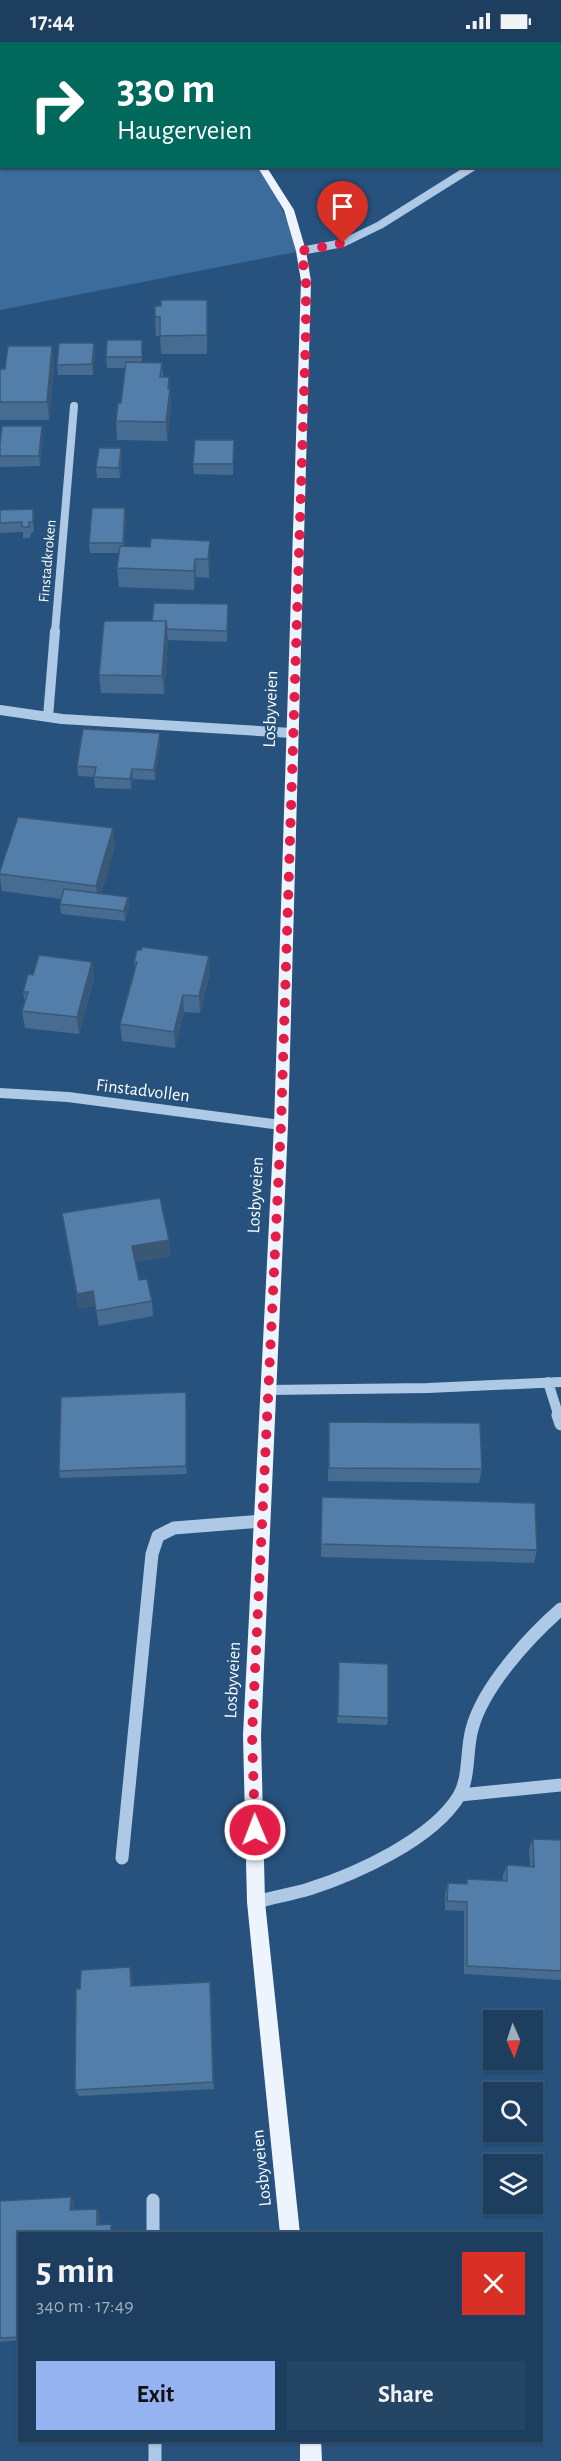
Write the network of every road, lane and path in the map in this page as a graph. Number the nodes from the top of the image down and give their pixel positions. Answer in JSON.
{"nodes":[{"id":1,"x":262,"y":168,"type":"edge"},
{"id":2,"x":471,"y":168,"type":"edge"},
{"id":3,"x":301,"y":251,"type":"junction"},
{"id":4,"x":74,"y":406,"type":"dead end"},
{"id":5,"x":0,"y":710,"type":"edge"},
{"id":6,"x":48,"y":717,"type":"junction"},
{"id":7,"x":292,"y":733,"type":"junction"},
{"id":8,"x":0,"y":1093,"type":"edge"},
{"id":9,"x":281,"y":1125,"type":"junction"},
{"id":10,"x":548,"y":1382,"type":"junction"},
{"id":11,"x":561,"y":1382,"type":"edge"},
{"id":12,"x":268,"y":1390,"type":"junction"},
{"id":13,"x":561,"y":1424,"type":"edge"},
{"id":14,"x":262,"y":1521,"type":"junction"},
{"id":15,"x":561,"y":1609,"type":"edge"},
{"id":16,"x":561,"y":1785,"type":"edge"},
{"id":17,"x":460,"y":1795,"type":"junction"},
{"id":18,"x":122,"y":1858,"type":"dead end"},
{"id":19,"x":256,"y":1902,"type":"junction"},
{"id":20,"x":153,"y":2200,"type":"dead end"},
{"id":21,"x":153,"y":2232,"type":"edge"},
{"id":22,"x":290,"y":2232,"type":"edge"},
{"id":23,"x":155,"y":2442,"type":"edge"},
{"id":24,"x":310,"y":2442,"type":"edge"},
{"id":25,"x":155,"y":2461,"type":"edge"},
{"id":26,"x":312,"y":2461,"type":"edge"}],
"edges":[{"from":1,"to":3,"type":"main road","name":"Losbyveien"},
{"from":2,"to":3,"type":"street"},
{"from":3,"to":7,"type":"main road","name":"Losbyveien"},
{"from":4,"to":6,"type":"street","name":"Finstadkroken"},
{"from":5,"to":6,"type":"street"},
{"from":6,"to":7,"type":"street"},
{"from":7,"to":9,"type":"main road","name":"Losbyveien"},
{"from":8,"to":9,"type":"street","name":"Finstadvollen"},
{"from":9,"to":12,"type":"main road","name":"Losbyveien"},
{"from":10,"to":11,"type":"street"},
{"from":10,"to":12,"type":"street"},
{"from":10,"to":13,"type":"street"},
{"from":12,"to":14,"type":"main road","name":"Losbyveien"},
{"from":14,"to":18,"type":"street"},
{"from":14,"to":19,"type":"main road","name":"Losbyveien"},
{"from":15,"to":17,"type":"street"},
{"from":16,"to":17,"type":"street"},
{"from":17,"to":19,"type":"street"},
{"from":19,"to":22,"type":"main road","name":"Losbyveien"},
{"from":20,"to":21,"type":"street"},
{"from":23,"to":25,"type":"street"},
{"from":24,"to":26,"type":"main road"}]}
